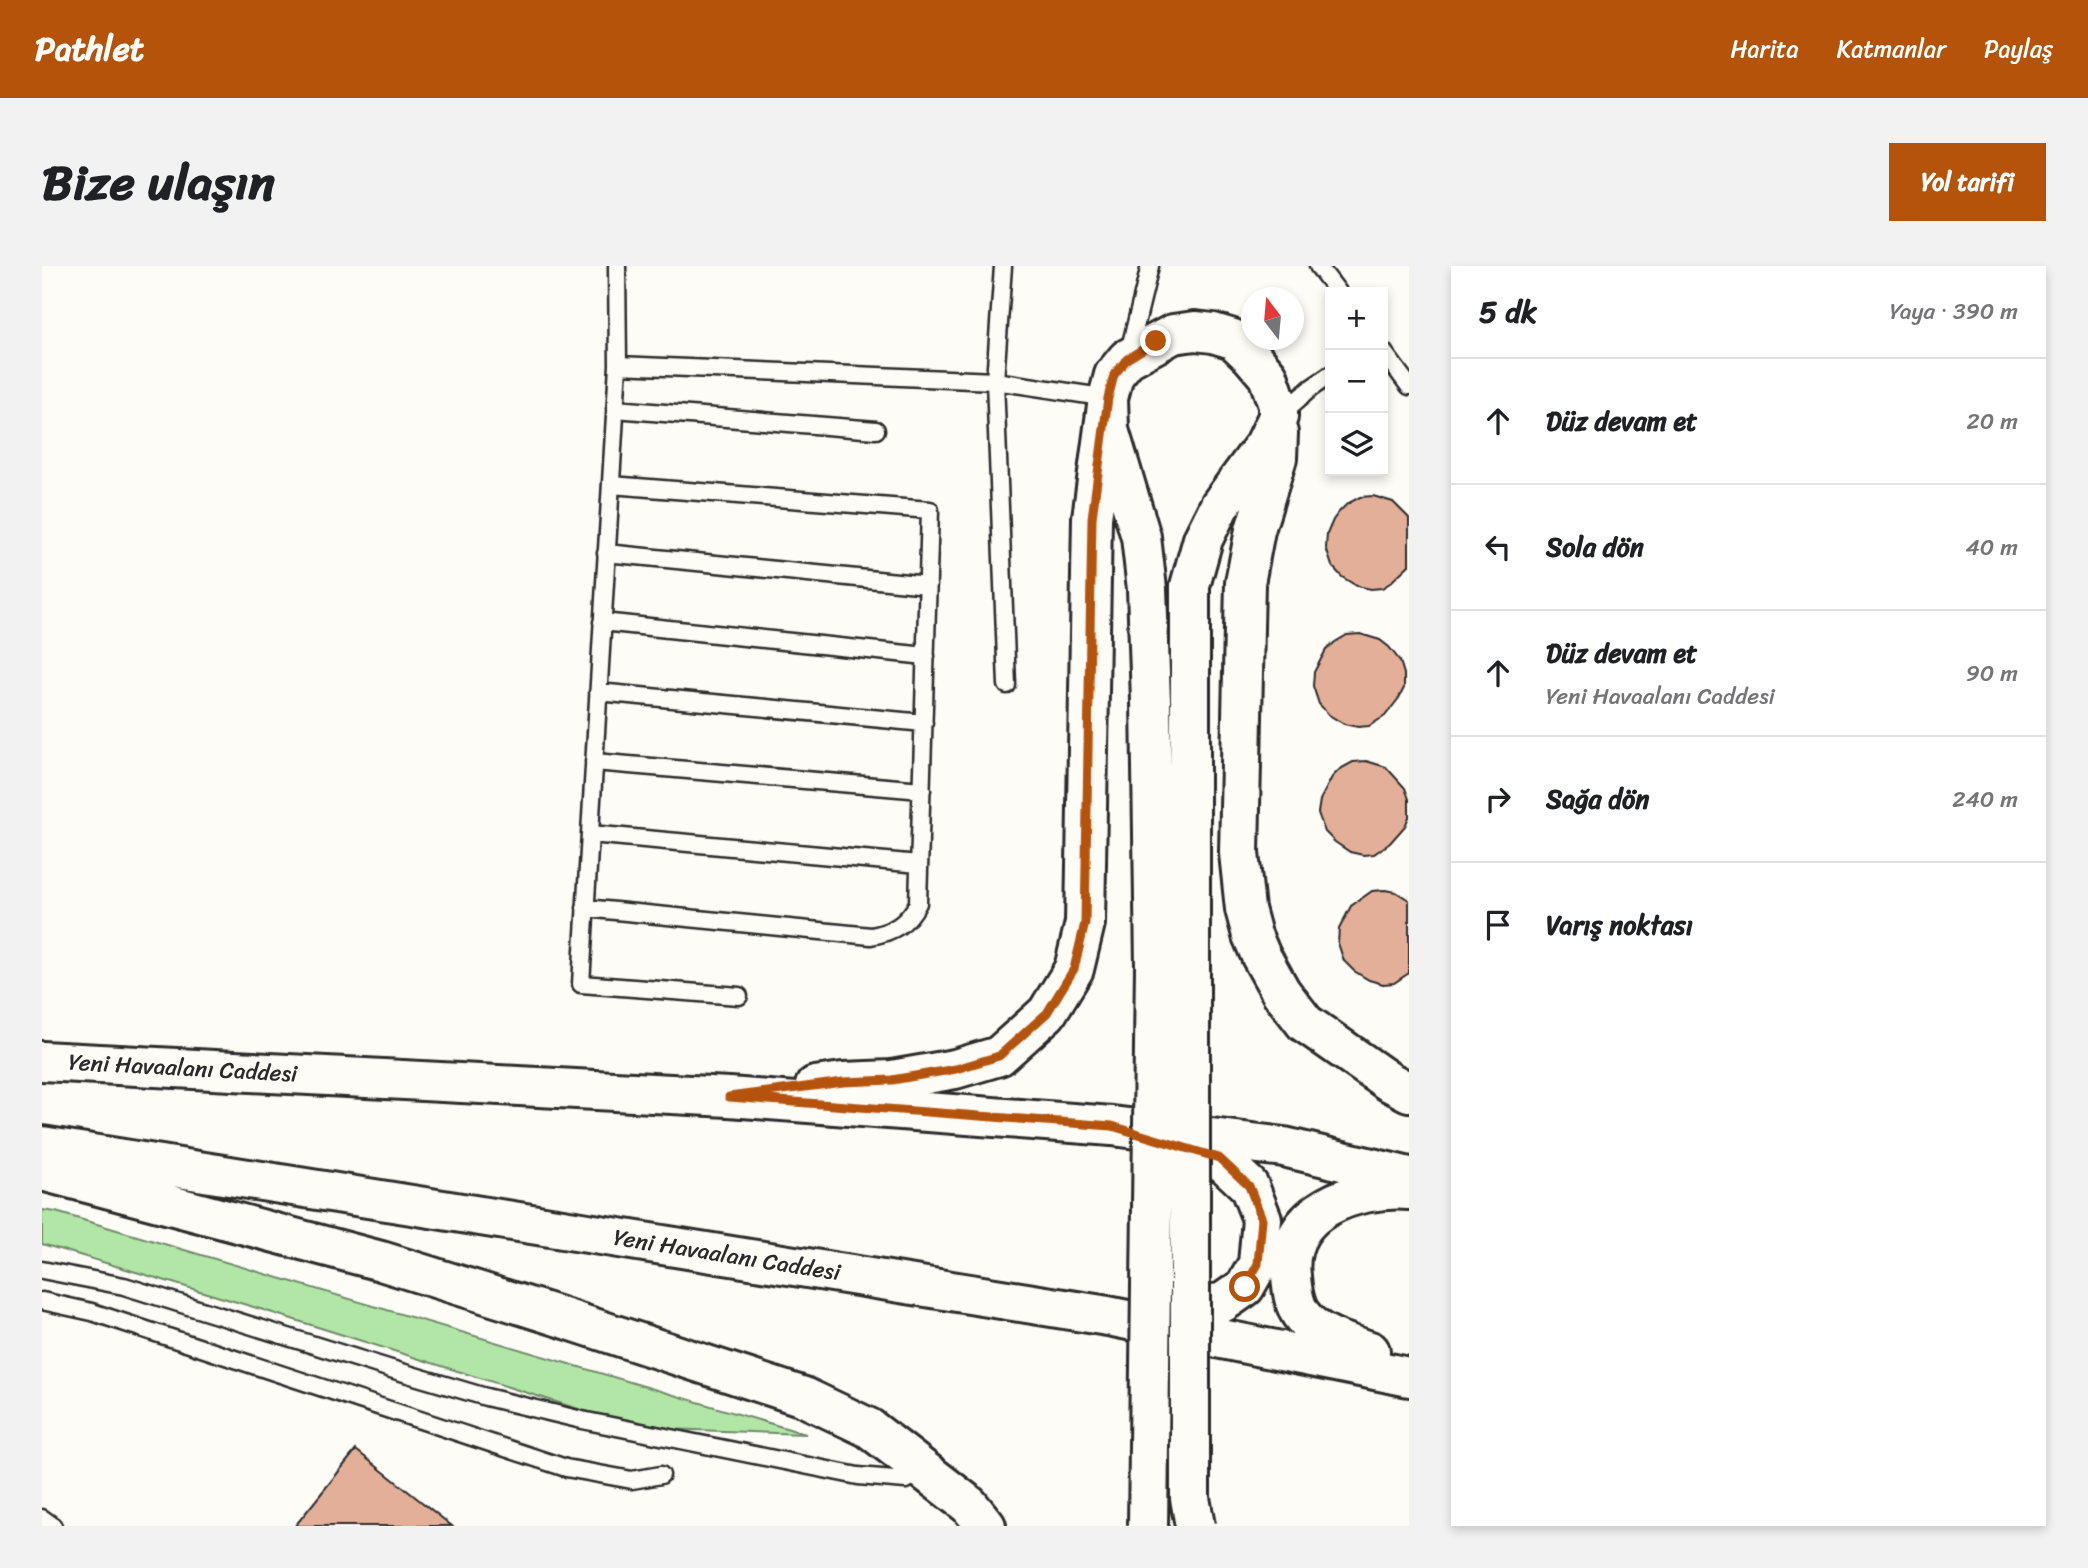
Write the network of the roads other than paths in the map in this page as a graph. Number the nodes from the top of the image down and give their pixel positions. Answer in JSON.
{"nodes":[{"id":1,"x":617,"y":266,"type":"edge"},
{"id":2,"x":1003,"y":266,"type":"edge"},
{"id":3,"x":1150,"y":266,"type":"edge"},
{"id":4,"x":1318,"y":266,"type":"edge"},
{"id":5,"x":1334,"y":287,"type":"edge"},
{"id":6,"x":1127,"y":359,"type":"junction"},
{"id":7,"x":1388,"y":360,"type":"edge"},
{"id":8,"x":618,"y":365,"type":"junction"},
{"id":9,"x":1325,"y":378,"type":"edge"},
{"id":10,"x":995,"y":381,"type":"junction"},
{"id":11,"x":1409,"y":386,"type":"edge"},
{"id":12,"x":1108,"y":398,"type":"junction"},
{"id":13,"x":615,"y":409,"type":"junction"},
{"id":14,"x":1278,"y":417,"type":"junction"},
{"id":15,"x":876,"y":430,"type":"dead end"},
{"id":16,"x":611,"y":485,"type":"junction"},
{"id":17,"x":606,"y":553,"type":"junction"},
{"id":18,"x":928,"y":585,"type":"junction"},
{"id":19,"x":603,"y":622,"type":"junction"},
{"id":20,"x":926,"y":656,"type":"junction"},
{"id":21,"x":1007,"y":685,"type":"dead end"},
{"id":22,"x":598,"y":692,"type":"junction"},
{"id":23,"x":924,"y":723,"type":"junction"},
{"id":24,"x":594,"y":762,"type":"junction"},
{"id":25,"x":922,"y":790,"type":"junction"},
{"id":26,"x":590,"y":834,"type":"junction"},
{"id":27,"x":919,"y":864,"type":"junction"},
{"id":28,"x":585,"y":908,"type":"junction"},
{"id":29,"x":739,"y":996,"type":"dead end"},
{"id":30,"x":42,"y":1061,"type":"edge"},
{"id":31,"x":1409,"y":1092,"type":"edge"},
{"id":32,"x":729,"y":1097,"type":"junction"},
{"id":33,"x":1112,"y":1126,"type":"junction"},
{"id":34,"x":42,"y":1146,"type":"edge"},
{"id":35,"x":42,"y":1171,"type":"edge"},
{"id":36,"x":1409,"y":1177,"type":"edge"},
{"id":37,"x":1409,"y":1191,"type":"edge"},
{"id":38,"x":42,"y":1270,"type":"edge"},
{"id":39,"x":42,"y":1301,"type":"edge"},
{"id":40,"x":1108,"y":1316,"type":"junction"},
{"id":41,"x":1409,"y":1365,"type":"edge"},
{"id":42,"x":1409,"y":1377,"type":"edge"},
{"id":43,"x":925,"y":1471,"type":"junction"},
{"id":44,"x":661,"y":1475,"type":"dead end"},
{"id":45,"x":42,"y":1518,"type":"edge"},
{"id":46,"x":53,"y":1526,"type":"edge"},
{"id":47,"x":986,"y":1526,"type":"edge"},
{"id":48,"x":1149,"y":1526,"type":"edge"},
{"id":49,"x":1195,"y":1526,"type":"edge"}],
"edges":[{"from":1,"to":8,"type":"lane"},
{"from":2,"to":10,"type":"lane"},
{"from":3,"to":6,"type":"lane"},
{"from":4,"to":5,"type":"lane"},
{"from":6,"to":12,"type":"main road"},
{"from":6,"to":14,"type":"main road"},
{"from":7,"to":11,"type":"lane"},
{"from":8,"to":10,"type":"lane"},
{"from":8,"to":13,"type":"lane"},
{"from":9,"to":14,"type":"lane"},
{"from":10,"to":12,"type":"lane"},
{"from":10,"to":21,"type":"lane"},
{"from":12,"to":32,"type":"main road"},
{"from":12,"to":48,"type":"main road","bridge":true},
{"from":13,"to":15,"type":"lane"},
{"from":13,"to":16,"type":"lane"},
{"from":14,"to":31,"type":"main road"},
{"from":14,"to":49,"type":"main road","bridge":true},
{"from":16,"to":17,"type":"lane"},
{"from":16,"to":18,"type":"lane"},
{"from":17,"to":18,"type":"lane"},
{"from":17,"to":19,"type":"lane"},
{"from":18,"to":20,"type":"lane"},
{"from":19,"to":20,"type":"lane"},
{"from":19,"to":22,"type":"lane"},
{"from":20,"to":23,"type":"lane"},
{"from":22,"to":23,"type":"lane"},
{"from":22,"to":24,"type":"lane"},
{"from":23,"to":25,"type":"lane"},
{"from":24,"to":25,"type":"lane"},
{"from":24,"to":26,"type":"lane"},
{"from":25,"to":27,"type":"lane"},
{"from":26,"to":27,"type":"lane"},
{"from":26,"to":28,"type":"lane"},
{"from":27,"to":28,"type":"lane"},
{"from":28,"to":29,"type":"lane"},
{"from":30,"to":32,"type":"main road","name":"Yeni Havaalanı Caddesi"},
{"from":32,"to":33,"type":"main road","name":"Yeni Havaalanı Caddesi"},
{"from":33,"to":36,"type":"main road","name":"Yeni Havaalanı Caddesi"},
{"from":33,"to":40,"type":"main road"},
{"from":34,"to":40,"type":"main road","name":"Yeni Havaalanı Caddesi"},
{"from":35,"to":43,"type":"main road"},
{"from":37,"to":41,"type":"main road"},
{"from":38,"to":43,"type":"lane"},
{"from":39,"to":44,"type":"lane"},
{"from":40,"to":42,"type":"main road","name":"Yeni Havaalanı Caddesi"},
{"from":43,"to":47,"type":"main road"},
{"from":45,"to":46,"type":"lane"}]}
